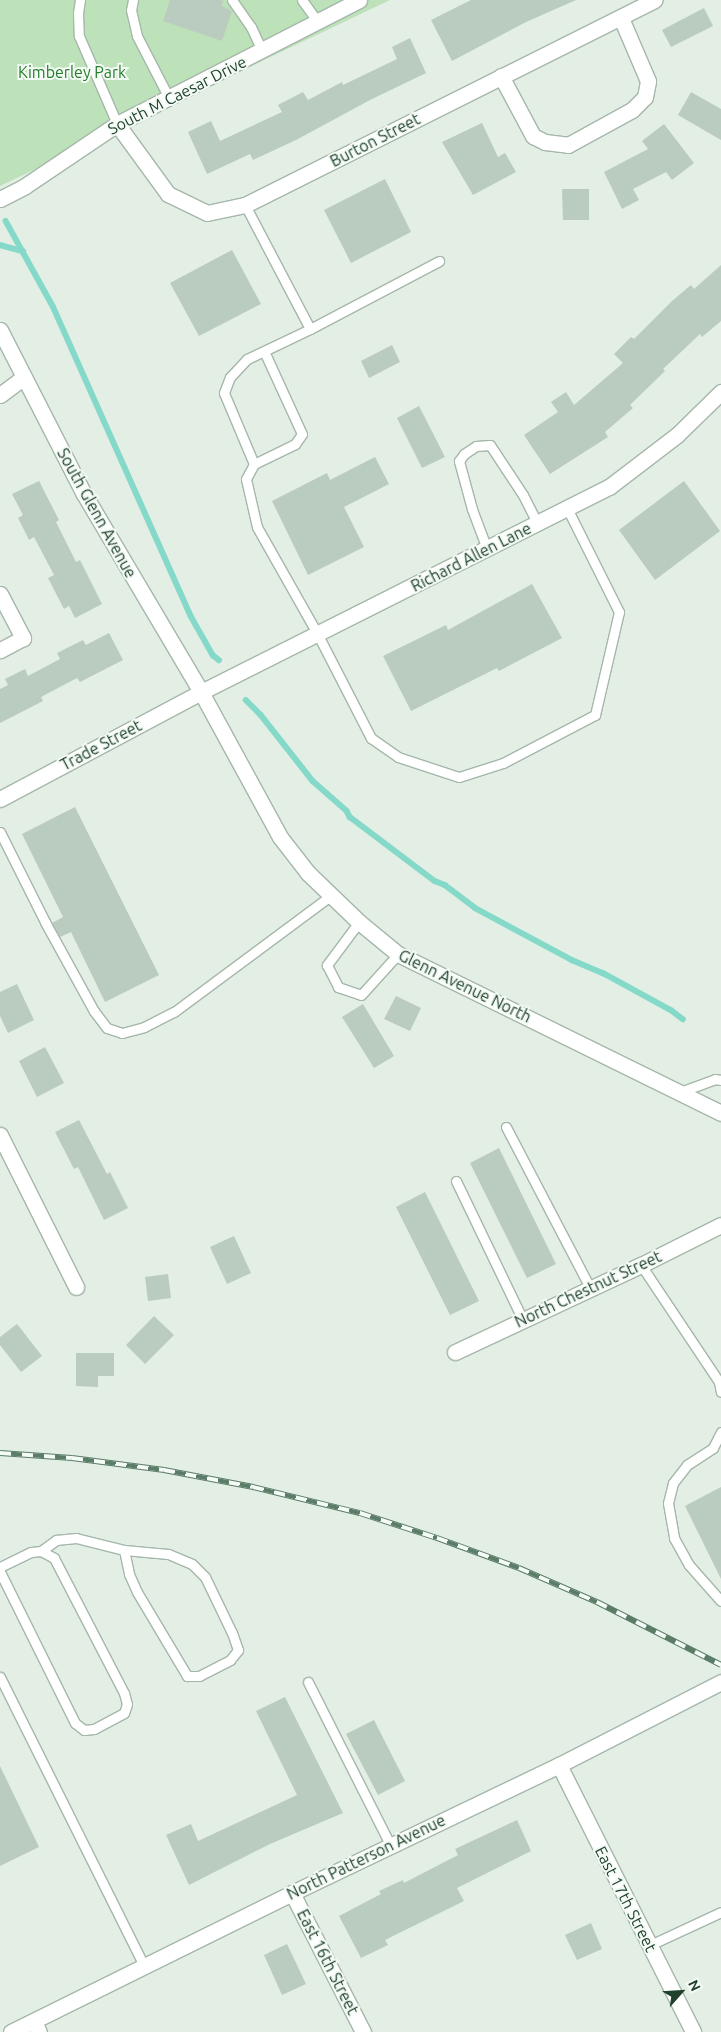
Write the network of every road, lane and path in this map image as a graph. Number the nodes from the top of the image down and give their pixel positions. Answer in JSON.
{"nodes":[{"id":1,"x":80,"y":0,"type":"edge"},
{"id":2,"x":133,"y":0,"type":"edge"},
{"id":3,"x":232,"y":0,"type":"edge"},
{"id":4,"x":302,"y":0,"type":"edge"},
{"id":5,"x":360,"y":0,"type":"edge"},
{"id":6,"x":655,"y":0,"type":"edge"},
{"id":7,"x":621,"y":18,"type":"junction"},
{"id":8,"x":317,"y":21,"type":"junction"},
{"id":9,"x":262,"y":51,"type":"junction"},
{"id":10,"x":501,"y":76,"type":"junction"},
{"id":11,"x":169,"y":98,"type":"junction"},
{"id":12,"x":117,"y":124,"type":"junction"},
{"id":13,"x":0,"y":199,"type":"edge"},
{"id":14,"x":245,"y":205,"type":"junction"},
{"id":15,"x":439,"y":262,"type":"dead end"},
{"id":16,"x":310,"y":329,"type":"junction"},
{"id":17,"x":0,"y":330,"type":"edge"},
{"id":18,"x":264,"y":351,"type":"junction"},
{"id":19,"x":24,"y":377,"type":"junction"},
{"id":20,"x":721,"y":392,"type":"edge"},
{"id":21,"x":0,"y":395,"type":"edge"},
{"id":22,"x":254,"y":464,"type":"junction"},
{"id":23,"x":567,"y":508,"type":"junction"},
{"id":24,"x":537,"y":523,"type":"junction"},
{"id":25,"x":487,"y":549,"type":"junction"},
{"id":26,"x":0,"y":594,"type":"edge"},
{"id":27,"x":318,"y":635,"type":"junction"},
{"id":28,"x":0,"y":650,"type":"edge"},
{"id":29,"x":202,"y":692,"type":"junction"},
{"id":30,"x":0,"y":799,"type":"edge"},
{"id":31,"x":0,"y":832,"type":"edge"},
{"id":32,"x":330,"y":896,"type":"junction"},
{"id":33,"x":359,"y":922,"type":"junction"},
{"id":34,"x":398,"y":954,"type":"junction"},
{"id":35,"x":721,"y":1080,"type":"edge"},
{"id":36,"x":680,"y":1092,"type":"junction"},
{"id":37,"x":721,"y":1113,"type":"edge"},
{"id":38,"x":506,"y":1127,"type":"dead end"},
{"id":39,"x":0,"y":1136,"type":"edge"},
{"id":40,"x":456,"y":1181,"type":"dead end"},
{"id":41,"x":721,"y":1225,"type":"edge"},
{"id":42,"x":641,"y":1265,"type":"junction"},
{"id":43,"x":76,"y":1287,"type":"dead end"},
{"id":44,"x":590,"y":1288,"type":"junction"},
{"id":45,"x":523,"y":1320,"type":"junction"},
{"id":46,"x":455,"y":1352,"type":"dead end"},
{"id":47,"x":721,"y":1392,"type":"edge"},
{"id":48,"x":721,"y":1432,"type":"edge"},
{"id":49,"x":124,"y":1550,"type":"junction"},
{"id":50,"x":41,"y":1551,"type":"junction"},
{"id":51,"x":0,"y":1567,"type":"edge"},
{"id":52,"x":0,"y":1572,"type":"edge"},
{"id":53,"x":721,"y":1601,"type":"edge"},
{"id":54,"x":0,"y":1677,"type":"edge"},
{"id":55,"x":308,"y":1682,"type":"dead end"},
{"id":56,"x":721,"y":1682,"type":"edge"},
{"id":57,"x":559,"y":1765,"type":"junction"},
{"id":58,"x":391,"y":1846,"type":"junction"},
{"id":59,"x":292,"y":1893,"type":"junction"},
{"id":60,"x":721,"y":1912,"type":"edge"},
{"id":61,"x":650,"y":1945,"type":"junction"},
{"id":62,"x":144,"y":1966,"type":"junction"},
{"id":63,"x":36,"y":2026,"type":"edge"},
{"id":64,"x":12,"y":2032,"type":"edge"},
{"id":65,"x":363,"y":2032,"type":"edge"},
{"id":66,"x":693,"y":2032,"type":"edge"}],
"edges":[{"from":1,"to":12,"type":"lane"},
{"from":2,"to":11,"type":"lane"},
{"from":3,"to":9,"type":"lane"},
{"from":4,"to":8,"type":"lane"},
{"from":5,"to":8,"type":"street","name":"South M Caesar Drive"},
{"from":6,"to":7,"type":"street","name":"Burton Street"},
{"from":7,"to":10,"type":"street","name":"Burton Street"},
{"from":7,"to":10,"type":"street"},
{"from":8,"to":9,"type":"street","name":"South M Caesar Drive"},
{"from":9,"to":11,"type":"street","name":"South M Caesar Drive"},
{"from":10,"to":14,"type":"street","name":"Burton Street"},
{"from":11,"to":12,"type":"street","name":"South M Caesar Drive"},
{"from":12,"to":13,"type":"street","name":"South M Caesar Drive"},
{"from":12,"to":14,"type":"street","name":"Burton Street"},
{"from":14,"to":16,"type":"lane"},
{"from":15,"to":16,"type":"lane"},
{"from":16,"to":18,"type":"lane"},
{"from":17,"to":19,"type":"street","name":"South Glenn Avenue"},
{"from":18,"to":22,"type":"lane"},
{"from":18,"to":22,"type":"lane"},
{"from":19,"to":21,"type":"street"},
{"from":19,"to":29,"type":"street","name":"South Glenn Avenue"},
{"from":20,"to":23,"type":"street","name":"Richard Allen Lane"},
{"from":22,"to":27,"type":"lane"},
{"from":23,"to":24,"type":"street","name":"Richard Allen Lane"},
{"from":23,"to":27,"type":"lane"},
{"from":24,"to":25,"type":"street","name":"Richard Allen Lane"},
{"from":24,"to":25,"type":"lane"},
{"from":25,"to":27,"type":"street","name":"Richard Allen Lane"},
{"from":26,"to":28,"type":"street"},
{"from":27,"to":29,"type":"street","name":"Richard Allen Lane"},
{"from":29,"to":30,"type":"street","name":"Trade Street"},
{"from":29,"to":32,"type":"street","name":"Glenn Avenue North"},
{"from":31,"to":32,"type":"lane"},
{"from":32,"to":33,"type":"street","name":"Glenn Avenue North"},
{"from":33,"to":34,"type":"street","name":"Glenn Avenue North"},
{"from":33,"to":34,"type":"lane"},
{"from":34,"to":36,"type":"street","name":"Glenn Avenue North"},
{"from":35,"to":36,"type":"lane"},
{"from":36,"to":37,"type":"street","name":"Glenn Avenue North"},
{"from":38,"to":44,"type":"lane"},
{"from":39,"to":43,"type":"street"},
{"from":40,"to":45,"type":"lane"},
{"from":41,"to":42,"type":"street","name":"North Chestnut Street"},
{"from":42,"to":44,"type":"street","name":"North Chestnut Street"},
{"from":42,"to":47,"type":"lane"},
{"from":44,"to":45,"type":"street","name":"North Chestnut Street"},
{"from":45,"to":46,"type":"street","name":"North Chestnut Street"},
{"from":48,"to":53,"type":"lane"},
{"from":49,"to":49,"type":"lane"},
{"from":49,"to":50,"type":"lane"},
{"from":50,"to":51,"type":"lane"},
{"from":50,"to":52,"type":"lane"},
{"from":54,"to":62,"type":"lane"},
{"from":55,"to":58,"type":"lane"},
{"from":56,"to":57,"type":"street","name":"North Patterson Avenue"},
{"from":57,"to":58,"type":"street","name":"North Patterson Avenue"},
{"from":57,"to":61,"type":"street","name":"East 17th Street"},
{"from":58,"to":59,"type":"street","name":"North Patterson Avenue"},
{"from":59,"to":62,"type":"street","name":"North Patterson Avenue"},
{"from":59,"to":65,"type":"street","name":"East 16th Street"},
{"from":60,"to":61,"type":"lane"},
{"from":61,"to":66,"type":"street","name":"East 17th Street"},
{"from":62,"to":63,"type":"street","name":"North Patterson Avenue"},
{"from":63,"to":64,"type":"street","name":"North Patterson Avenue"}]}
